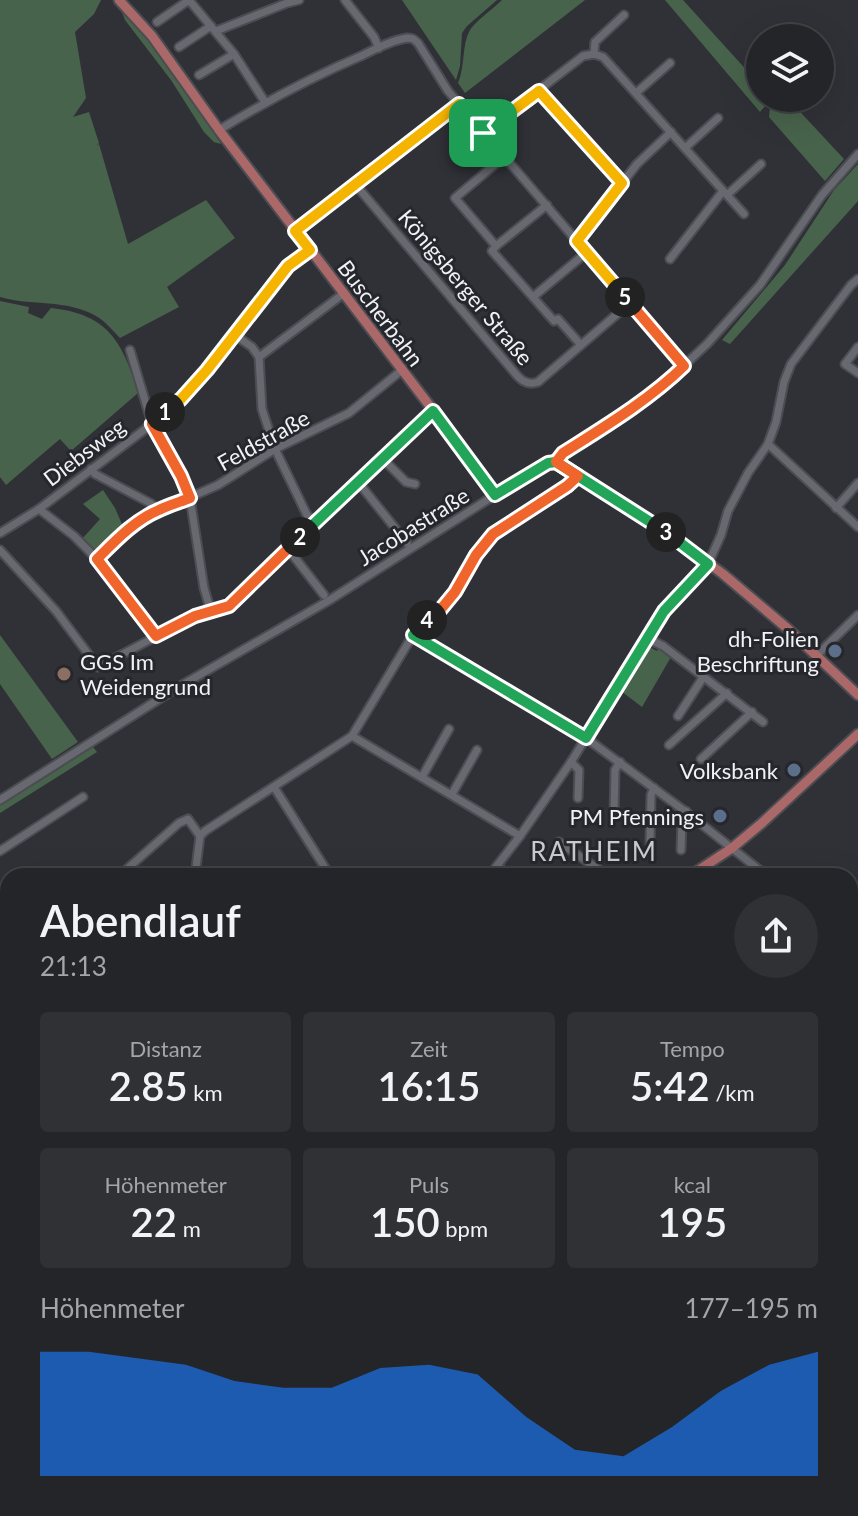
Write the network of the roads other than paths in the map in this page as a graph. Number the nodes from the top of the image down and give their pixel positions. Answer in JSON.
{"nodes":[{"id":1,"x":119,"y":0,"type":"edge"},
{"id":2,"x":299,"y":0,"type":"edge"},
{"id":3,"x":345,"y":0,"type":"edge"},
{"id":4,"x":624,"y":15,"type":"dead end"},
{"id":5,"x":157,"y":22,"type":"dead end"},
{"id":6,"x":214,"y":29,"type":"junction"},
{"id":7,"x":179,"y":47,"type":"dead end"},
{"id":8,"x":379,"y":48,"type":"junction"},
{"id":9,"x":234,"y":54,"type":"junction"},
{"id":10,"x":594,"y":54,"type":"junction"},
{"id":11,"x":670,"y":63,"type":"dead end"},
{"id":12,"x":199,"y":75,"type":"dead end"},
{"id":13,"x":539,"y":91,"type":"junction"},
{"id":14,"x":636,"y":93,"type":"junction"},
{"id":15,"x":265,"y":102,"type":"junction"},
{"id":16,"x":459,"y":104,"type":"junction"},
{"id":17,"x":718,"y":118,"type":"dead end"},
{"id":18,"x":219,"y":130,"type":"junction"},
{"id":19,"x":671,"y":132,"type":"junction"},
{"id":20,"x":483,"y":133,"type":"junction"},
{"id":21,"x":685,"y":148,"type":"junction"},
{"id":22,"x":858,"y":154,"type":"edge"},
{"id":23,"x":505,"y":156,"type":"junction"},
{"id":24,"x":761,"y":164,"type":"dead end"},
{"id":25,"x":622,"y":183,"type":"junction"},
{"id":26,"x":355,"y":184,"type":"junction"},
{"id":27,"x":725,"y":193,"type":"junction"},
{"id":28,"x":547,"y":205,"type":"junction"},
{"id":29,"x":744,"y":214,"type":"dead end"},
{"id":30,"x":295,"y":231,"type":"junction"},
{"id":31,"x":577,"y":241,"type":"junction"},
{"id":32,"x":496,"y":246,"type":"junction"},
{"id":33,"x":310,"y":250,"type":"junction"},
{"id":34,"x":587,"y":252,"type":"junction"},
{"id":35,"x":670,"y":259,"type":"dead end"},
{"id":36,"x":858,"y":279,"type":"edge"},
{"id":37,"x":851,"y":285,"type":"junction"},
{"id":38,"x":343,"y":294,"type":"junction"},
{"id":39,"x":858,"y":294,"type":"edge"},
{"id":40,"x":533,"y":297,"type":"junction"},
{"id":41,"x":630,"y":303,"type":"junction"},
{"id":42,"x":235,"y":335,"type":"junction"},
{"id":43,"x":581,"y":345,"type":"junction"},
{"id":44,"x":858,"y":347,"type":"edge"},
{"id":45,"x":130,"y":350,"type":"dead end"},
{"id":46,"x":259,"y":357,"type":"junction"},
{"id":47,"x":684,"y":366,"type":"junction"},
{"id":48,"x":402,"y":370,"type":"junction"},
{"id":49,"x":858,"y":373,"type":"edge"},
{"id":50,"x":433,"y":411,"type":"junction"},
{"id":51,"x":152,"y":424,"type":"junction"},
{"id":52,"x":768,"y":444,"type":"junction"},
{"id":53,"x":275,"y":449,"type":"junction"},
{"id":54,"x":382,"y":458,"type":"junction"},
{"id":55,"x":556,"y":462,"type":"junction"},
{"id":56,"x":91,"y":469,"type":"junction"},
{"id":57,"x":578,"y":476,"type":"junction"},
{"id":58,"x":358,"y":482,"type":"junction"},
{"id":59,"x":858,"y":483,"type":"edge"},
{"id":60,"x":415,"y":484,"type":"dead end"},
{"id":61,"x":495,"y":495,"type":"junction"},
{"id":62,"x":190,"y":498,"type":"junction"},
{"id":63,"x":836,"y":508,"type":"junction"},
{"id":64,"x":39,"y":509,"type":"junction"},
{"id":65,"x":158,"y":510,"type":"junction"},
{"id":66,"x":316,"y":523,"type":"junction"},
{"id":67,"x":858,"y":527,"type":"edge"},
{"id":68,"x":0,"y":533,"type":"edge"},
{"id":69,"x":407,"y":543,"type":"dead end"},
{"id":70,"x":288,"y":549,"type":"junction"},
{"id":71,"x":0,"y":550,"type":"edge"},
{"id":72,"x":97,"y":559,"type":"junction"},
{"id":73,"x":708,"y":564,"type":"junction"},
{"id":74,"x":324,"y":595,"type":"dead end"},
{"id":75,"x":211,"y":612,"type":"junction"},
{"id":76,"x":858,"y":615,"type":"edge"},
{"id":77,"x":413,"y":635,"type":"junction"},
{"id":78,"x":156,"y":636,"type":"junction"},
{"id":79,"x":647,"y":638,"type":"junction"},
{"id":80,"x":816,"y":656,"type":"junction"},
{"id":81,"x":704,"y":676,"type":"junction"},
{"id":82,"x":727,"y":693,"type":"junction"},
{"id":83,"x":858,"y":695,"type":"edge"},
{"id":84,"x":752,"y":712,"type":"junction"},
{"id":85,"x":678,"y":716,"type":"dead end"},
{"id":86,"x":763,"y":722,"type":"dead end"},
{"id":87,"x":449,"y":729,"type":"dead end"},
{"id":88,"x":858,"y":734,"type":"edge"},
{"id":89,"x":352,"y":736,"type":"junction"},
{"id":90,"x":586,"y":738,"type":"junction"},
{"id":91,"x":669,"y":745,"type":"dead end"},
{"id":92,"x":477,"y":750,"type":"dead end"},
{"id":93,"x":701,"y":759,"type":"dead end"},
{"id":94,"x":571,"y":762,"type":"junction"},
{"id":95,"x":620,"y":762,"type":"junction"},
{"id":96,"x":422,"y":777,"type":"junction"},
{"id":97,"x":274,"y":787,"type":"junction"},
{"id":98,"x":654,"y":788,"type":"junction"},
{"id":99,"x":452,"y":794,"type":"junction"},
{"id":100,"x":83,"y":797,"type":"dead end"},
{"id":101,"x":578,"y":798,"type":"dead end"},
{"id":102,"x":0,"y":800,"type":"edge"},
{"id":103,"x":686,"y":811,"type":"junction"},
{"id":104,"x":614,"y":816,"type":"dead end"},
{"id":105,"x":200,"y":836,"type":"junction"},
{"id":106,"x":520,"y":836,"type":"junction"},
{"id":107,"x":559,"y":842,"type":"dead end"},
{"id":108,"x":650,"y":843,"type":"dead end"},
{"id":109,"x":732,"y":848,"type":"junction"},
{"id":110,"x":681,"y":850,"type":"dead end"},
{"id":111,"x":0,"y":851,"type":"edge"},
{"id":112,"x":497,"y":866,"type":"joint"},
{"id":113,"x":128,"y":868,"type":"edge"},
{"id":114,"x":196,"y":868,"type":"edge"},
{"id":115,"x":323,"y":868,"type":"edge"},
{"id":116,"x":500,"y":868,"type":"edge"},
{"id":117,"x":596,"y":868,"type":"edge"},
{"id":118,"x":702,"y":868,"type":"edge"},
{"id":119,"x":757,"y":868,"type":"edge"}],
"edges":[{"from":1,"to":18,"type":"main road","name":"Buscherbahn"},
{"from":2,"to":6,"type":"street"},
{"from":3,"to":8,"type":"street"},
{"from":4,"to":10,"type":"street"},
{"from":5,"to":6,"type":"street"},
{"from":6,"to":7,"type":"street"},
{"from":6,"to":9,"type":"street"},
{"from":8,"to":15,"type":"street"},
{"from":8,"to":16,"type":"street"},
{"from":9,"to":12,"type":"street"},
{"from":9,"to":15,"type":"street"},
{"from":10,"to":13,"type":"street"},
{"from":10,"to":14,"type":"street"},
{"from":11,"to":14,"type":"street"},
{"from":13,"to":20,"type":"street"},
{"from":13,"to":25,"type":"street"},
{"from":14,"to":19,"type":"street"},
{"from":15,"to":18,"type":"street"},
{"from":16,"to":20,"type":"street"},
{"from":16,"to":26,"type":"street"},
{"from":17,"to":21,"type":"street"},
{"from":18,"to":30,"type":"main road","name":"Buscherbahn"},
{"from":19,"to":21,"type":"street"},
{"from":19,"to":25,"type":"street"},
{"from":20,"to":23,"type":"street"},
{"from":21,"to":27,"type":"street"},
{"from":22,"to":47,"type":"street","name":"Jacobastraße"},
{"from":23,"to":28,"type":"street"},
{"from":23,"to":32,"type":"street"},
{"from":24,"to":27,"type":"street"},
{"from":25,"to":31,"type":"street"},
{"from":26,"to":30,"type":"street"},
{"from":26,"to":43,"type":"street","name":"Königsberger Straße"},
{"from":27,"to":29,"type":"street"},
{"from":27,"to":35,"type":"street"},
{"from":28,"to":31,"type":"street"},
{"from":28,"to":32,"type":"street"},
{"from":30,"to":33,"type":"main road","name":"Buscherbahn"},
{"from":31,"to":34,"type":"street"},
{"from":32,"to":40,"type":"street"},
{"from":33,"to":38,"type":"main road","name":"Buscherbahn"},
{"from":33,"to":42,"type":"street","name":"Diebsweg"},
{"from":34,"to":40,"type":"street"},
{"from":34,"to":41,"type":"street"},
{"from":36,"to":37,"type":"street"},
{"from":37,"to":39,"type":"street"},
{"from":37,"to":52,"type":"street"},
{"from":38,"to":46,"type":"street"},
{"from":38,"to":48,"type":"main road","name":"Buscherbahn"},
{"from":40,"to":43,"type":"street"},
{"from":41,"to":43,"type":"street","name":"Königsberger Straße"},
{"from":41,"to":47,"type":"street"},
{"from":42,"to":46,"type":"street"},
{"from":42,"to":51,"type":"street","name":"Diebsweg"},
{"from":44,"to":49,"type":"street"},
{"from":45,"to":51,"type":"street"},
{"from":46,"to":53,"type":"street"},
{"from":47,"to":55,"type":"street","name":"Jacobastraße"},
{"from":48,"to":50,"type":"main road","name":"Buscherbahn"},
{"from":48,"to":53,"type":"street","name":"Feldstraße"},
{"from":50,"to":54,"type":"street"},
{"from":50,"to":61,"type":"main road","name":"Buscherbahn"},
{"from":51,"to":56,"type":"street","name":"Diebsweg"},
{"from":51,"to":62,"type":"street"},
{"from":52,"to":63,"type":"street"},
{"from":52,"to":73,"type":"street"},
{"from":53,"to":62,"type":"street","name":"Feldstraße"},
{"from":53,"to":66,"type":"street"},
{"from":54,"to":58,"type":"street"},
{"from":54,"to":60,"type":"street"},
{"from":55,"to":57,"type":"main road"},
{"from":55,"to":61,"type":"main road","name":"Jacobastraße"},
{"from":56,"to":64,"type":"street","name":"Diebsweg"},
{"from":56,"to":65,"type":"street"},
{"from":57,"to":73,"type":"main road"},
{"from":57,"to":77,"type":"street"},
{"from":58,"to":66,"type":"street"},
{"from":58,"to":69,"type":"street"},
{"from":59,"to":63,"type":"street"},
{"from":61,"to":102,"type":"street","name":"Jacobastraße"},
{"from":62,"to":65,"type":"street","name":"Feldstraße"},
{"from":62,"to":75,"type":"street"},
{"from":63,"to":67,"type":"street"},
{"from":64,"to":68,"type":"street","name":"Diebsweg"},
{"from":64,"to":72,"type":"street"},
{"from":65,"to":72,"type":"street","name":"Feldstraße"},
{"from":66,"to":70,"type":"street"},
{"from":70,"to":74,"type":"street"},
{"from":70,"to":75,"type":"street"},
{"from":71,"to":78,"type":"street"},
{"from":72,"to":78,"type":"street"},
{"from":73,"to":79,"type":"street"},
{"from":73,"to":80,"type":"main road"},
{"from":75,"to":78,"type":"street"},
{"from":76,"to":80,"type":"street"},
{"from":77,"to":89,"type":"street"},
{"from":77,"to":90,"type":"street"},
{"from":79,"to":81,"type":"street"},
{"from":79,"to":90,"type":"street"},
{"from":80,"to":83,"type":"main road"},
{"from":81,"to":82,"type":"street"},
{"from":81,"to":85,"type":"street"},
{"from":82,"to":84,"type":"street"},
{"from":82,"to":91,"type":"street"},
{"from":84,"to":86,"type":"street"},
{"from":84,"to":93,"type":"street"},
{"from":87,"to":96,"type":"street"},
{"from":88,"to":109,"type":"main road"},
{"from":89,"to":96,"type":"street"},
{"from":89,"to":97,"type":"street"},
{"from":90,"to":94,"type":"street"},
{"from":90,"to":95,"type":"street"},
{"from":92,"to":99,"type":"street"},
{"from":94,"to":101,"type":"street"},
{"from":94,"to":106,"type":"street"},
{"from":95,"to":98,"type":"street"},
{"from":95,"to":104,"type":"street"},
{"from":96,"to":99,"type":"street"},
{"from":97,"to":105,"type":"street"},
{"from":97,"to":115,"type":"street"},
{"from":98,"to":103,"type":"street"},
{"from":98,"to":108,"type":"street"},
{"from":99,"to":106,"type":"street"},
{"from":100,"to":111,"type":"street"},
{"from":103,"to":109,"type":"street"},
{"from":103,"to":110,"type":"street"},
{"from":105,"to":113,"type":"street"},
{"from":105,"to":114,"type":"street"},
{"from":106,"to":112,"type":"street"},
{"from":107,"to":117,"type":"street"},
{"from":109,"to":118,"type":"main road"},
{"from":109,"to":119,"type":"street"},
{"from":112,"to":116,"type":"street"}]}
